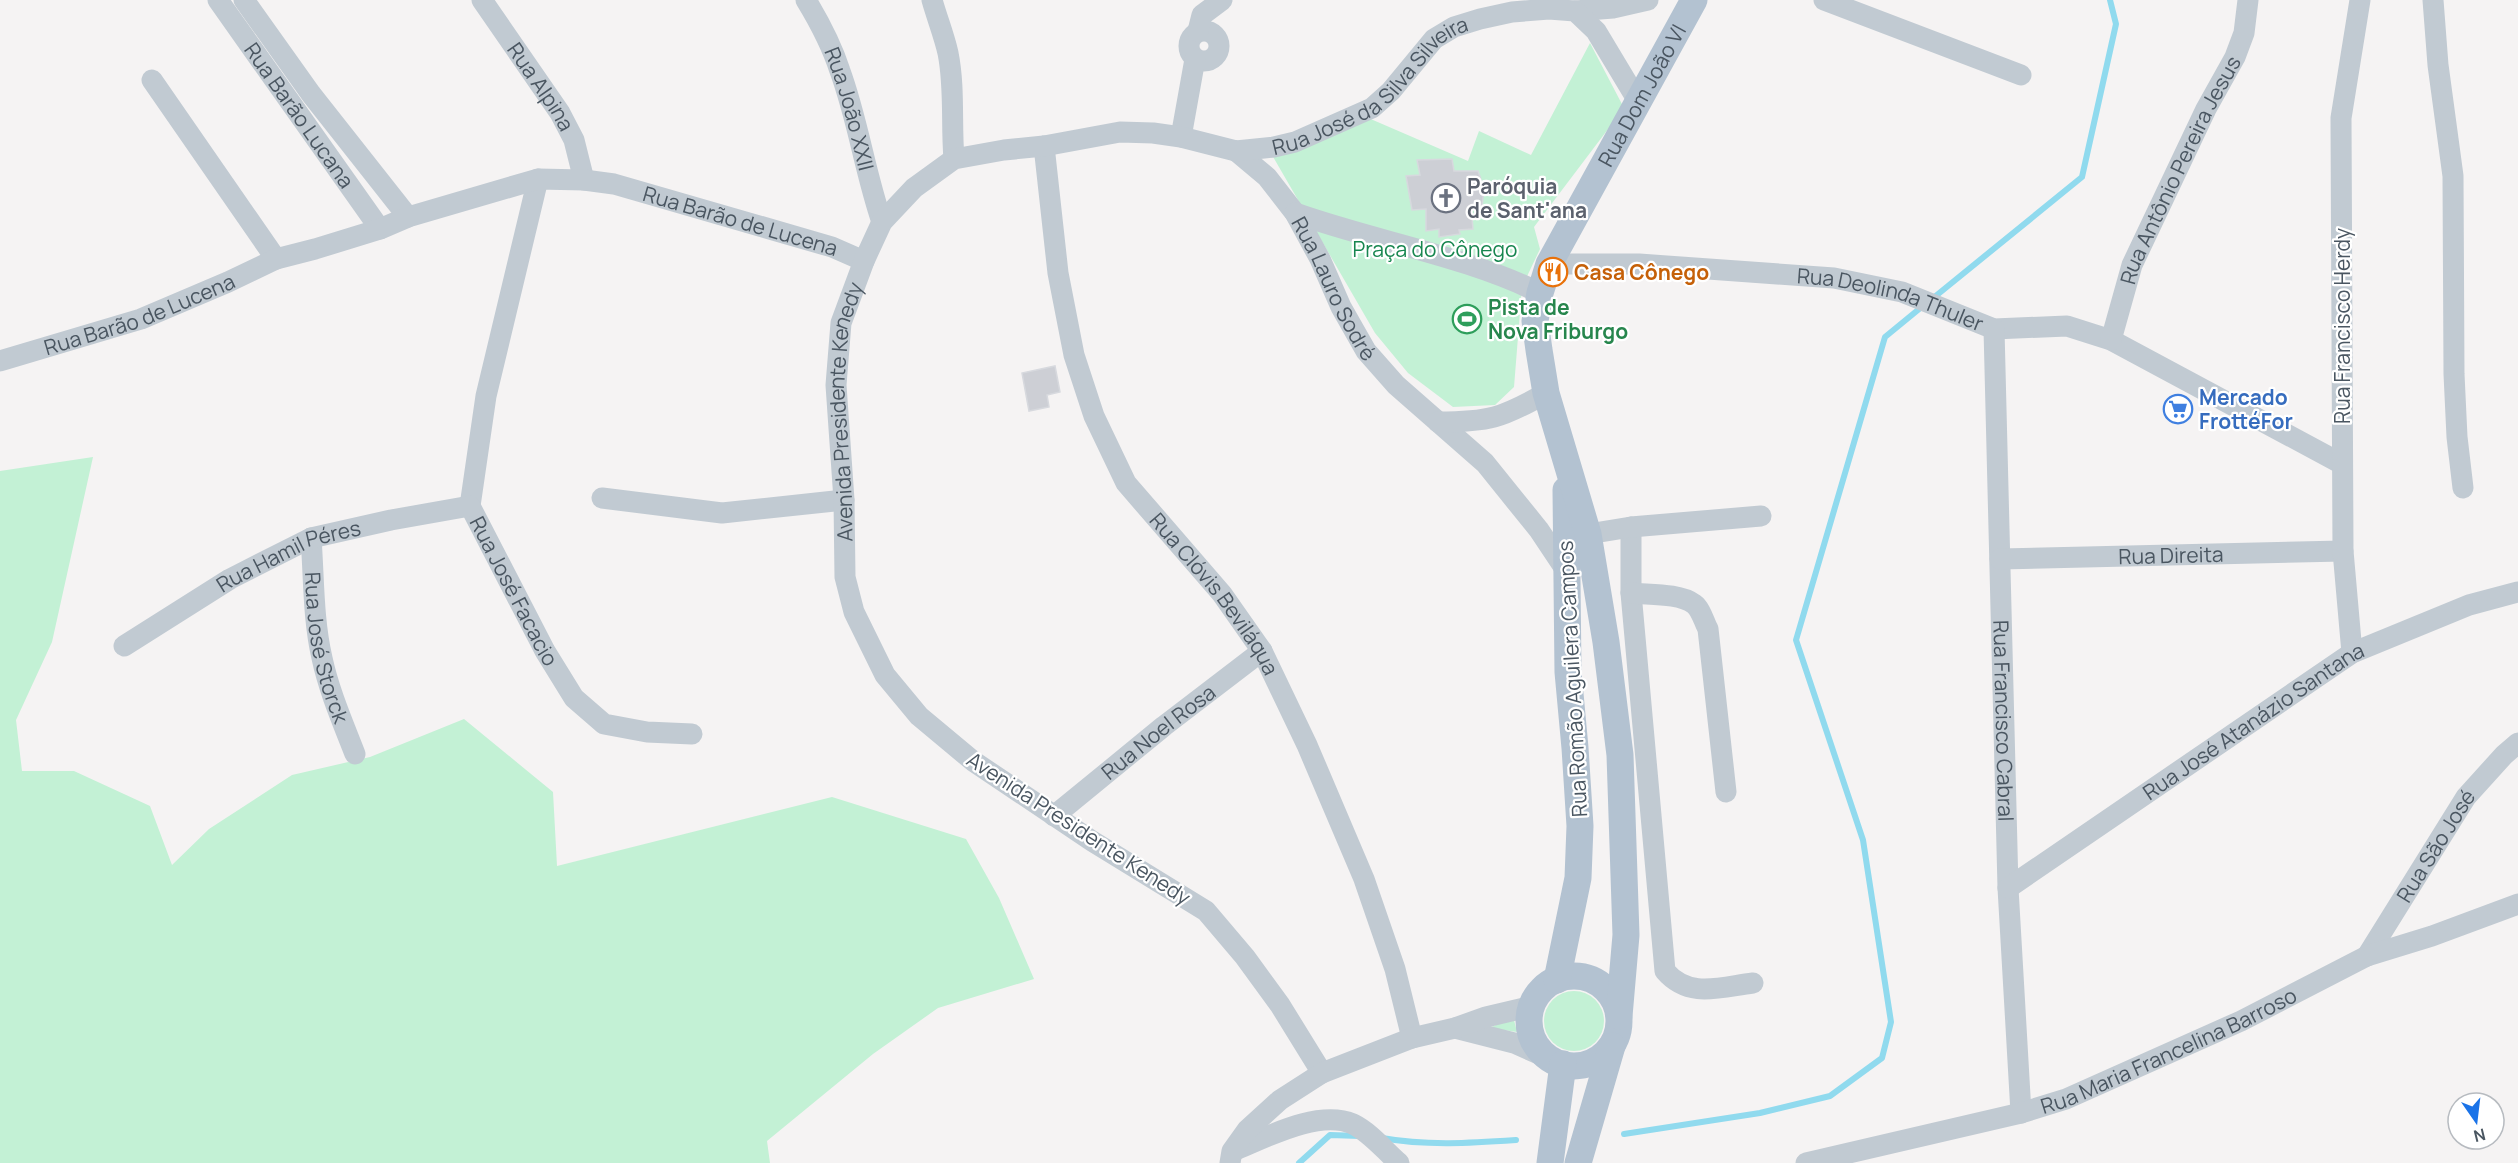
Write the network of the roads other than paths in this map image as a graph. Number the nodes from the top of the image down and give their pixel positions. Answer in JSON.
{"nodes":[{"id":1,"x":218,"y":0,"type":"edge"},
{"id":2,"x":244,"y":0,"type":"edge"},
{"id":3,"x":482,"y":0,"type":"edge"},
{"id":4,"x":806,"y":0,"type":"edge"},
{"id":5,"x":932,"y":0,"type":"edge"},
{"id":6,"x":1222,"y":0,"type":"edge"},
{"id":7,"x":1648,"y":0,"type":"edge"},
{"id":8,"x":1694,"y":0,"type":"edge"},
{"id":9,"x":1824,"y":0,"type":"edge"},
{"id":10,"x":2248,"y":0,"type":"edge"},
{"id":11,"x":2360,"y":0,"type":"edge"},
{"id":12,"x":2433,"y":0,"type":"edge"},
{"id":13,"x":1575,"y":11,"type":"junction"},
{"id":14,"x":1197,"y":15,"type":"edge"},
{"id":15,"x":2021,"y":75,"type":"dead end"},
{"id":16,"x":152,"y":80,"type":"dead end"},
{"id":17,"x":1638,"y":101,"type":"junction"},
{"id":18,"x":1181,"y":137,"type":"junction"},
{"id":19,"x":1044,"y":147,"type":"junction"},
{"id":20,"x":1236,"y":150,"type":"junction"},
{"id":21,"x":954,"y":159,"type":"junction"},
{"id":22,"x":538,"y":179,"type":"junction"},
{"id":23,"x":584,"y":180,"type":"junction"},
{"id":24,"x":1295,"y":213,"type":"junction"},
{"id":25,"x":408,"y":217,"type":"junction"},
{"id":26,"x":882,"y":222,"type":"junction"},
{"id":27,"x":380,"y":229,"type":"junction"},
{"id":28,"x":276,"y":259,"type":"junction"},
{"id":29,"x":864,"y":261,"type":"junction"},
{"id":30,"x":1549,"y":264,"type":"junction"},
{"id":31,"x":1539,"y":293,"type":"junction"},
{"id":32,"x":1994,"y":329,"type":"junction"},
{"id":33,"x":2111,"y":340,"type":"junction"},
{"id":34,"x":0,"y":361,"type":"edge"},
{"id":35,"x":1546,"y":393,"type":"junction"},
{"id":36,"x":1438,"y":422,"type":"junction"},
{"id":37,"x":2342,"y":464,"type":"junction"},
{"id":38,"x":1566,"y":465,"type":"junction"},
{"id":39,"x":2463,"y":488,"type":"dead end"},
{"id":40,"x":602,"y":498,"type":"dead end"},
{"id":41,"x":844,"y":500,"type":"junction"},
{"id":42,"x":470,"y":506,"type":"junction"},
{"id":43,"x":1761,"y":516,"type":"dead end"},
{"id":44,"x":1631,"y":527,"type":"junction"},
{"id":45,"x":1588,"y":534,"type":"junction"},
{"id":46,"x":311,"y":538,"type":"junction"},
{"id":47,"x":2343,"y":551,"type":"junction"},
{"id":48,"x":2000,"y":559,"type":"junction"},
{"id":49,"x":1565,"y":569,"type":"junction"},
{"id":50,"x":2518,"y":592,"type":"edge"},
{"id":51,"x":1631,"y":593,"type":"junction"},
{"id":52,"x":124,"y":646,"type":"dead end"},
{"id":53,"x":1262,"y":651,"type":"junction"},
{"id":54,"x":2352,"y":653,"type":"junction"},
{"id":55,"x":692,"y":734,"type":"dead end"},
{"id":56,"x":2518,"y":743,"type":"edge"},
{"id":57,"x":355,"y":754,"type":"dead end"},
{"id":58,"x":1726,"y":792,"type":"dead end"},
{"id":59,"x":1054,"y":816,"type":"junction"},
{"id":60,"x":2008,"y":888,"type":"junction"},
{"id":61,"x":2518,"y":903,"type":"edge"},
{"id":62,"x":2367,"y":956,"type":"junction"},
{"id":63,"x":1557,"y":980,"type":"junction"},
{"id":64,"x":1753,"y":984,"type":"dead end"},
{"id":65,"x":1532,"y":1006,"type":"junction"},
{"id":66,"x":1619,"y":1016,"type":"junction"},
{"id":67,"x":1455,"y":1028,"type":"junction"},
{"id":68,"x":1413,"y":1038,"type":"junction"},
{"id":69,"x":1612,"y":1046,"type":"junction"},
{"id":70,"x":1556,"y":1061,"type":"junction"},
{"id":71,"x":1322,"y":1073,"type":"junction"},
{"id":72,"x":2021,"y":1113,"type":"junction"},
{"id":73,"x":1231,"y":1157,"type":"edge"},
{"id":74,"x":1399,"y":1163,"type":"edge"},
{"id":75,"x":1551,"y":1163,"type":"edge"},
{"id":76,"x":1578,"y":1163,"type":"edge"},
{"id":77,"x":1806,"y":1163,"type":"edge"}],
"edges":[{"from":1,"to":27,"type":"street","name":"Rua Barão Lucana"},
{"from":2,"to":25,"type":"street","name":"Rua Barão Lucana"},
{"from":3,"to":23,"type":"street","name":"Rua Alpina"},
{"from":4,"to":26,"type":"street","name":"Rua João XXII"},
{"from":5,"to":21,"type":"street"},
{"from":6,"to":14,"type":"street"},
{"from":7,"to":13,"type":"street","name":"Rua José da Silva Silveira"},
{"from":8,"to":17,"type":"main road","name":"Rua Dom João VI"},
{"from":9,"to":15,"type":"street"},
{"from":10,"to":33,"type":"street","name":"Rua Antônio Pereira Jesus"},
{"from":11,"to":37,"type":"street","name":"Rua Francisco Herdy"},
{"from":12,"to":39,"type":"street"},
{"from":13,"to":17,"type":"street"},
{"from":13,"to":20,"type":"street","name":"Rua José da Silva Silveira"},
{"from":14,"to":18,"type":"street"},
{"from":16,"to":28,"type":"street"},
{"from":17,"to":30,"type":"main road","name":"Rua Dom João VI"},
{"from":18,"to":19,"type":"street","name":"Rua Barão de Lucena"},
{"from":18,"to":20,"type":"street","name":"Rua Barão de Lucena"},
{"from":19,"to":21,"type":"street","name":"Rua Barão de Lucena"},
{"from":19,"to":53,"type":"street","name":"Rua Clóvis Beviláqua"},
{"from":20,"to":24,"type":"street","name":"Rua Lauro Sodré"},
{"from":21,"to":26,"type":"street","name":"Rua Barão de Lucena"},
{"from":22,"to":23,"type":"street","name":"Rua Barão de Lucena"},
{"from":22,"to":25,"type":"street","name":"Rua Barão de Lucena"},
{"from":22,"to":42,"type":"street","name":"Rua José Facacio"},
{"from":23,"to":29,"type":"street","name":"Rua Barão de Lucena"},
{"from":24,"to":31,"type":"street"},
{"from":24,"to":36,"type":"street","name":"Rua Lauro Sodré"},
{"from":25,"to":27,"type":"street","name":"Rua Barão de Lucena"},
{"from":26,"to":29,"type":"street","name":"Rua Barão de Lucena"},
{"from":27,"to":28,"type":"street","name":"Rua Barão de Lucena"},
{"from":28,"to":34,"type":"street","name":"Rua Barão de Lucena"},
{"from":29,"to":41,"type":"street","name":"Avenida Presidente Kenedy"},
{"from":30,"to":31,"type":"main road","name":"Rua Dom João VI"},
{"from":30,"to":32,"type":"street","name":"Rua Deolinda Thuler"},
{"from":31,"to":35,"type":"main road","name":"Rua Dom João VI"},
{"from":32,"to":33,"type":"street","name":"Rua Deolinda Thuler"},
{"from":32,"to":48,"type":"street","name":"Rua Francisco Cabral"},
{"from":33,"to":37,"type":"street","name":"Rua Deolinda Thuler"},
{"from":35,"to":36,"type":"street"},
{"from":35,"to":38,"type":"main road","name":"Rua Dom João VI"},
{"from":36,"to":49,"type":"street","name":"Rua Lauro Sodré"},
{"from":37,"to":47,"type":"street","name":"Rua Francisco Herdy"},
{"from":38,"to":45,"type":"main road","name":"Rua Romão Aguilera Campos"},
{"from":38,"to":49,"type":"main road","name":"Rua Romão Aguilera Campos"},
{"from":40,"to":41,"type":"street"},
{"from":41,"to":59,"type":"street","name":"Avenida Presidente Kenedy"},
{"from":42,"to":46,"type":"street","name":"Rua Hamil Péres"},
{"from":42,"to":55,"type":"street","name":"Rua José Facacio"},
{"from":43,"to":44,"type":"street"},
{"from":44,"to":45,"type":"street"},
{"from":44,"to":51,"type":"street"},
{"from":45,"to":66,"type":"main road","name":"Rua Romão Aguilera Campos"},
{"from":46,"to":52,"type":"street","name":"Rua Hamil Péres"},
{"from":46,"to":57,"type":"street","name":"Rua José Storck"},
{"from":47,"to":48,"type":"street","name":"Rua Direita"},
{"from":47,"to":54,"type":"street","name":"Rua Francisco Herdy"},
{"from":48,"to":60,"type":"street","name":"Rua Francisco Cabral"},
{"from":49,"to":63,"type":"main road","name":"Rua Romão Aguilera Campos"},
{"from":50,"to":54,"type":"street","name":"Rua José Atanázio Santana"},
{"from":51,"to":58,"type":"street"},
{"from":51,"to":64,"type":"street"},
{"from":53,"to":59,"type":"street","name":"Rua Noel Rosa"},
{"from":53,"to":68,"type":"street","name":"Rua Clóvis Beviláqua"},
{"from":54,"to":60,"type":"street","name":"Rua José Atanázio Santana"},
{"from":56,"to":62,"type":"street","name":"Rua São José"},
{"from":59,"to":71,"type":"street","name":"Avenida Presidente Kenedy"},
{"from":60,"to":72,"type":"street","name":"Rua Francisco Cabral"},
{"from":61,"to":62,"type":"street","name":"Rua Maria Francelina Barroso"},
{"from":62,"to":72,"type":"street","name":"Rua Maria Francelina Barroso"},
{"from":63,"to":65,"type":"main road"},
{"from":63,"to":66,"type":"main road"},
{"from":65,"to":67,"type":"street"},
{"from":65,"to":70,"type":"main road"},
{"from":66,"to":69,"type":"main road"},
{"from":67,"to":68,"type":"street"},
{"from":67,"to":70,"type":"street"},
{"from":68,"to":71,"type":"street"},
{"from":69,"to":70,"type":"main road"},
{"from":69,"to":76,"type":"main road"},
{"from":70,"to":75,"type":"main road"},
{"from":71,"to":73,"type":"street"},
{"from":72,"to":77,"type":"street","name":"Rua Maria Francelina Barroso"},
{"from":73,"to":74,"type":"street"}]}
